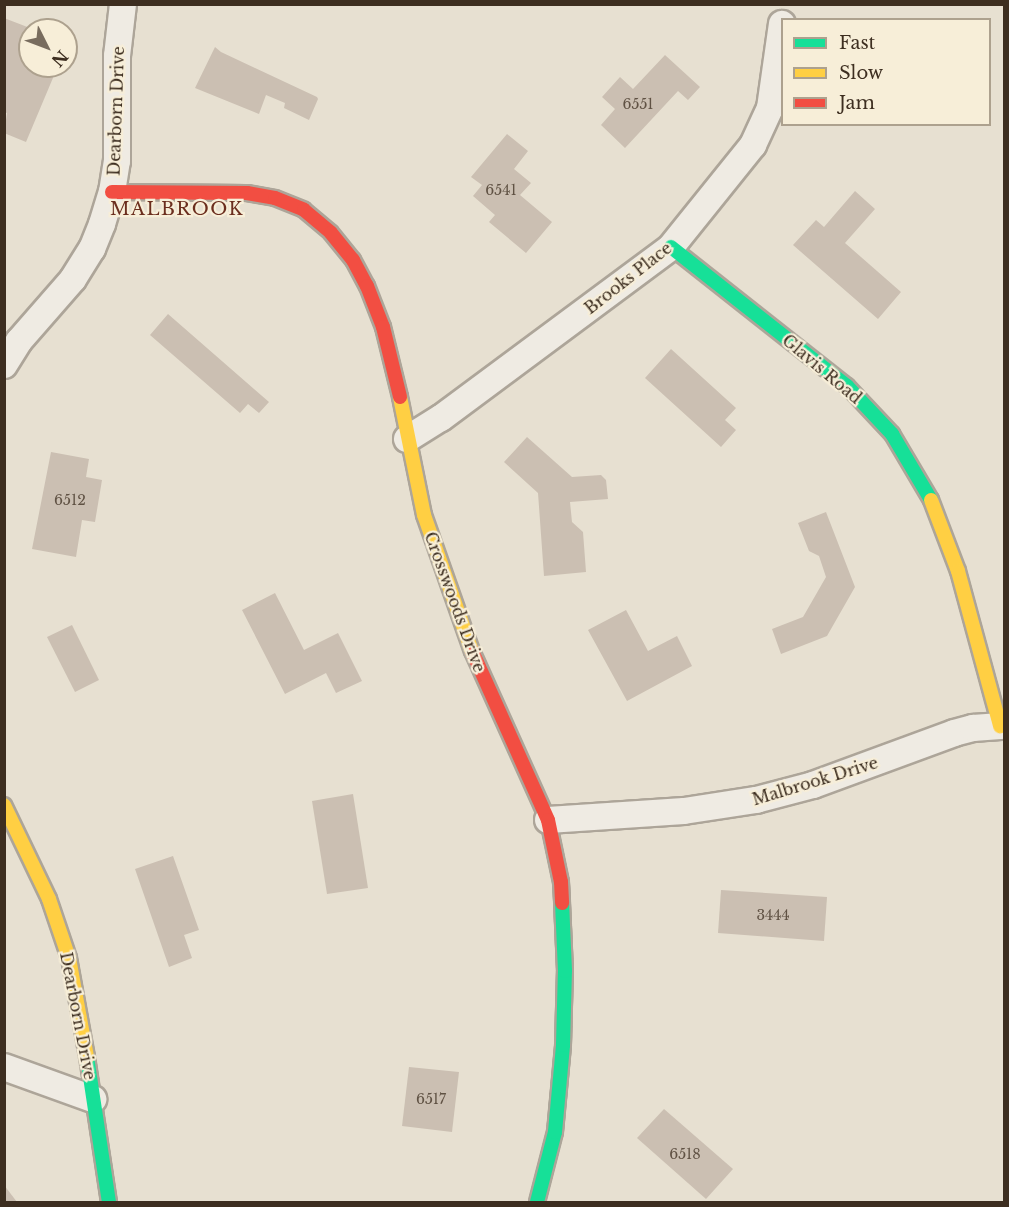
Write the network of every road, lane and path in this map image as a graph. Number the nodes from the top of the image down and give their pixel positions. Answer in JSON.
{"nodes":[{"id":1,"x":123,"y":4,"type":"edge"},
{"id":2,"x":791,"y":4,"type":"edge"},
{"id":3,"x":784,"y":18,"type":"edge"},
{"id":4,"x":781,"y":37,"type":"edge"},
{"id":5,"x":112,"y":192,"type":"junction"},
{"id":6,"x":671,"y":247,"type":"junction"},
{"id":7,"x":12,"y":345,"type":"edge"},
{"id":8,"x":4,"y":365,"type":"edge"},
{"id":9,"x":407,"y":439,"type":"junction"},
{"id":10,"x":1002,"y":726,"type":"edge"},
{"id":11,"x":4,"y":805,"type":"edge"},
{"id":12,"x":548,"y":820,"type":"junction"},
{"id":13,"x":4,"y":1067,"type":"edge"},
{"id":14,"x":93,"y":1100,"type":"junction"},
{"id":15,"x":109,"y":1203,"type":"edge"},
{"id":16,"x":537,"y":1203,"type":"edge"}],
"edges":[{"from":1,"to":5,"type":"street","name":"Dearborn Drive"},
{"from":2,"to":3,"type":"street"},
{"from":4,"to":6,"type":"street","name":"Brooks Place"},
{"from":5,"to":7,"type":"street","name":"Dearborn Drive"},
{"from":5,"to":9,"type":"street","name":"Crosswoods Drive"},
{"from":6,"to":9,"type":"street","name":"Brooks Place"},
{"from":6,"to":10,"type":"street","name":"Glavis Road"},
{"from":7,"to":8,"type":"street","name":"Dearborn Drive"},
{"from":9,"to":12,"type":"street","name":"Crosswoods Drive"},
{"from":10,"to":12,"type":"street","name":"Malbrook Drive"},
{"from":11,"to":14,"type":"street","name":"Dearborn Drive"},
{"from":12,"to":16,"type":"street","name":"Crosswoods Drive"},
{"from":13,"to":14,"type":"street"},
{"from":14,"to":15,"type":"street","name":"Dearborn Drive"}]}
